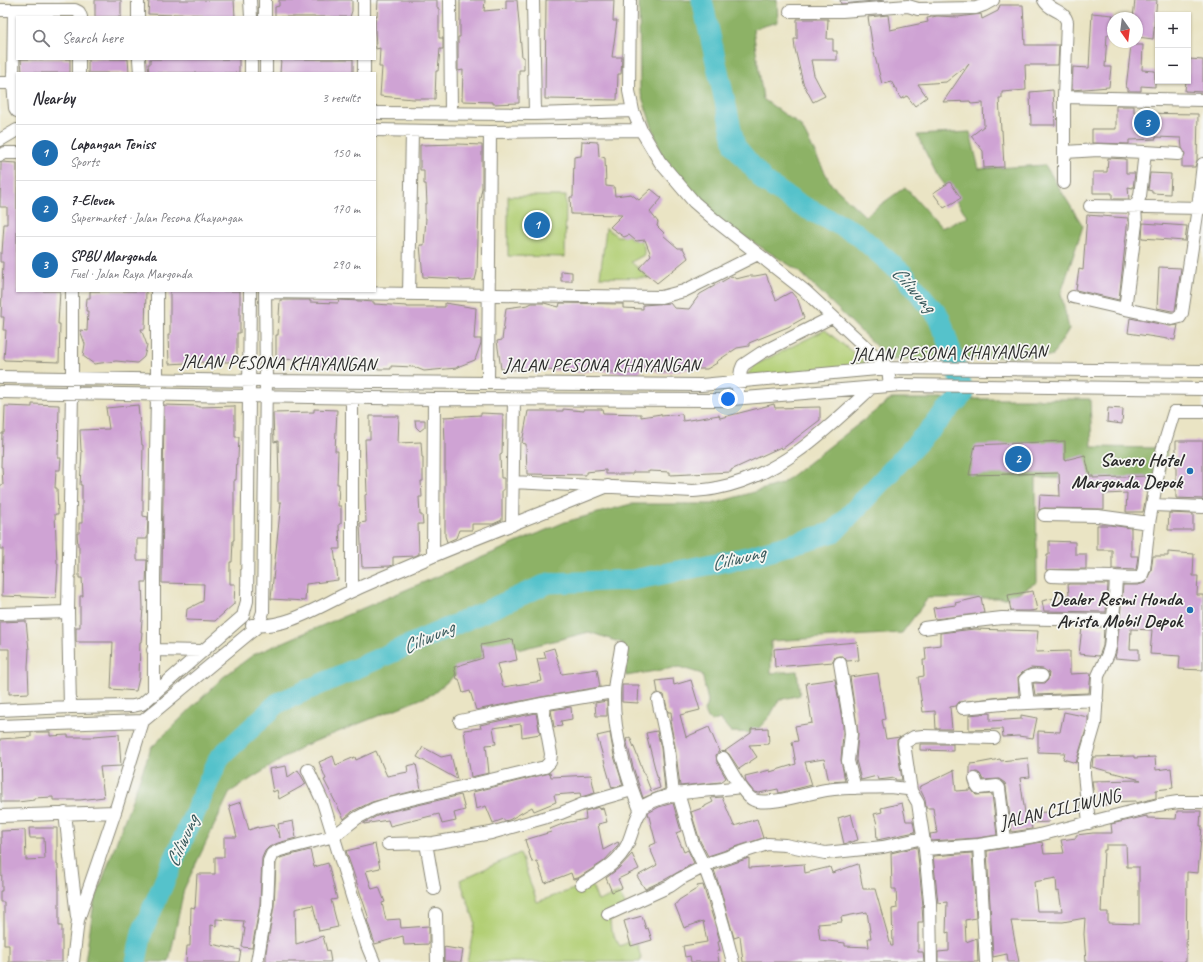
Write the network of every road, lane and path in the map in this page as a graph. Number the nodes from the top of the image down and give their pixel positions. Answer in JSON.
{"nodes":[{"id":1,"x":138,"y":0,"type":"edge"},
{"id":2,"x":250,"y":0,"type":"edge"},
{"id":3,"x":266,"y":0,"type":"edge"},
{"id":4,"x":364,"y":0,"type":"edge"},
{"id":5,"x":450,"y":0,"type":"edge"},
{"id":6,"x":533,"y":0,"type":"edge"},
{"id":7,"x":630,"y":0,"type":"edge"},
{"id":8,"x":993,"y":0,"type":"edge"},
{"id":9,"x":1044,"y":0,"type":"edge"},
{"id":10,"x":908,"y":3,"type":"edge"},
{"id":11,"x":956,"y":5,"type":"edge"},
{"id":12,"x":0,"y":10,"type":"edge"},
{"id":13,"x":14,"y":10,"type":"junction"},
{"id":14,"x":790,"y":11,"type":"dead end"},
{"id":15,"x":81,"y":16,"type":"edge"},
{"id":16,"x":138,"y":16,"type":"edge"},
{"id":17,"x":251,"y":16,"type":"edge"},
{"id":18,"x":266,"y":16,"type":"edge"},
{"id":19,"x":364,"y":16,"type":"edge"},
{"id":20,"x":15,"y":37,"type":"edge"},
{"id":21,"x":79,"y":60,"type":"edge"},
{"id":22,"x":139,"y":60,"type":"edge"},
{"id":23,"x":251,"y":60,"type":"edge"},
{"id":24,"x":266,"y":60,"type":"edge"},
{"id":25,"x":364,"y":60,"type":"edge"},
{"id":26,"x":79,"y":72,"type":"edge"},
{"id":27,"x":140,"y":72,"type":"edge"},
{"id":28,"x":251,"y":72,"type":"edge"},
{"id":29,"x":266,"y":72,"type":"edge"},
{"id":30,"x":364,"y":72,"type":"edge"},
{"id":31,"x":0,"y":83,"type":"edge"},
{"id":32,"x":13,"y":83,"type":"junction"},
{"id":33,"x":1064,"y":97,"type":"junction"},
{"id":34,"x":1203,"y":100,"type":"edge"},
{"id":35,"x":16,"y":108,"type":"edge"},
{"id":36,"x":633,"y":111,"type":"junction"},
{"id":37,"x":376,"y":113,"type":"edge"},
{"id":38,"x":451,"y":113,"type":"junction"},
{"id":39,"x":535,"y":114,"type":"junction"},
{"id":40,"x":376,"y":130,"type":"edge"},
{"id":41,"x":641,"y":130,"type":"junction"},
{"id":42,"x":16,"y":131,"type":"edge"},
{"id":43,"x":412,"y":131,"type":"junction"},
{"id":44,"x":490,"y":132,"type":"junction"},
{"id":45,"x":0,"y":140,"type":"edge"},
{"id":46,"x":1065,"y":152,"type":"junction"},
{"id":47,"x":1145,"y":152,"type":"junction"},
{"id":48,"x":16,"y":153,"type":"edge"},
{"id":49,"x":1178,"y":154,"type":"dead end"},
{"id":50,"x":0,"y":155,"type":"edge"},
{"id":51,"x":1203,"y":164,"type":"edge"},
{"id":52,"x":1064,"y":183,"type":"dead end"},
{"id":53,"x":1090,"y":206,"type":"dead end"},
{"id":54,"x":1135,"y":207,"type":"junction"},
{"id":55,"x":1201,"y":208,"type":"edge"},
{"id":56,"x":758,"y":254,"type":"junction"},
{"id":57,"x":72,"y":292,"type":"edge"},
{"id":58,"x":157,"y":292,"type":"edge"},
{"id":59,"x":250,"y":292,"type":"edge"},
{"id":60,"x":265,"y":292,"type":"edge"},
{"id":61,"x":370,"y":292,"type":"edge"},
{"id":62,"x":409,"y":294,"type":"junction"},
{"id":63,"x":489,"y":295,"type":"junction"},
{"id":64,"x":1073,"y":298,"type":"dead end"},
{"id":65,"x":1125,"y":309,"type":"junction"},
{"id":66,"x":832,"y":317,"type":"junction"},
{"id":67,"x":888,"y":368,"type":"junction"},
{"id":68,"x":1203,"y":371,"type":"edge"},
{"id":69,"x":0,"y":377,"type":"edge"},
{"id":70,"x":72,"y":378,"type":"junction"},
{"id":71,"x":157,"y":379,"type":"junction"},
{"id":72,"x":249,"y":380,"type":"junction"},
{"id":73,"x":266,"y":381,"type":"junction"},
{"id":74,"x":416,"y":382,"type":"junction"},
{"id":75,"x":488,"y":382,"type":"junction"},
{"id":76,"x":738,"y":382,"type":"junction"},
{"id":77,"x":896,"y":386,"type":"junction"},
{"id":78,"x":871,"y":388,"type":"junction"},
{"id":79,"x":1203,"y":389,"type":"edge"},
{"id":80,"x":0,"y":392,"type":"edge"},
{"id":81,"x":72,"y":392,"type":"junction"},
{"id":82,"x":157,"y":395,"type":"junction"},
{"id":83,"x":248,"y":396,"type":"junction"},
{"id":84,"x":266,"y":396,"type":"junction"},
{"id":85,"x":352,"y":397,"type":"junction"},
{"id":86,"x":416,"y":398,"type":"junction"},
{"id":87,"x":434,"y":399,"type":"junction"},
{"id":88,"x":738,"y":399,"type":"junction"},
{"id":89,"x":514,"y":400,"type":"junction"},
{"id":90,"x":1203,"y":412,"type":"edge"},
{"id":91,"x":513,"y":482,"type":"junction"},
{"id":92,"x":608,"y":486,"type":"junction"},
{"id":93,"x":1153,"y":505,"type":"junction"},
{"id":94,"x":1203,"y":507,"type":"edge"},
{"id":95,"x":1044,"y":515,"type":"dead end"},
{"id":96,"x":1149,"y":523,"type":"junction"},
{"id":97,"x":512,"y":525,"type":"junction"},
{"id":98,"x":433,"y":556,"type":"junction"},
{"id":99,"x":1051,"y":576,"type":"dead end"},
{"id":100,"x":1116,"y":577,"type":"junction"},
{"id":101,"x":352,"y":591,"type":"junction"},
{"id":102,"x":68,"y":612,"type":"junction"},
{"id":103,"x":0,"y":614,"type":"edge"},
{"id":104,"x":1112,"y":620,"type":"junction"},
{"id":105,"x":235,"y":623,"type":"junction"},
{"id":106,"x":258,"y":626,"type":"junction"},
{"id":107,"x":924,"y":628,"type":"dead end"},
{"id":108,"x":621,"y":648,"type":"dead end"},
{"id":109,"x":153,"y":650,"type":"junction"},
{"id":110,"x":202,"y":651,"type":"junction"},
{"id":111,"x":840,"y":663,"type":"dead end"},
{"id":112,"x":1042,"y":676,"type":"dead end"},
{"id":113,"x":614,"y":693,"type":"junction"},
{"id":114,"x":154,"y":695,"type":"junction"},
{"id":115,"x":658,"y":700,"type":"dead end"},
{"id":116,"x":1097,"y":700,"type":"junction"},
{"id":117,"x":1028,"y":703,"type":"junction"},
{"id":118,"x":542,"y":704,"type":"junction"},
{"id":119,"x":70,"y":707,"type":"junction"},
{"id":120,"x":99,"y":707,"type":"junction"},
{"id":121,"x":963,"y":708,"type":"dead end"},
{"id":122,"x":0,"y":710,"type":"edge"},
{"id":123,"x":143,"y":721,"type":"junction"},
{"id":124,"x":460,"y":722,"type":"dead end"},
{"id":125,"x":98,"y":724,"type":"junction"},
{"id":126,"x":0,"y":726,"type":"edge"},
{"id":127,"x":994,"y":738,"type":"dead end"},
{"id":128,"x":724,"y":758,"type":"dead end"},
{"id":129,"x":308,"y":770,"type":"dead end"},
{"id":130,"x":975,"y":779,"type":"dead end"},
{"id":131,"x":740,"y":787,"type":"junction"},
{"id":132,"x":855,"y":788,"type":"junction"},
{"id":133,"x":632,"y":790,"type":"junction"},
{"id":134,"x":911,"y":791,"type":"junction"},
{"id":135,"x":676,"y":794,"type":"junction"},
{"id":136,"x":1203,"y":802,"type":"edge"},
{"id":137,"x":115,"y":812,"type":"junction"},
{"id":138,"x":641,"y":812,"type":"junction"},
{"id":139,"x":65,"y":813,"type":"junction"},
{"id":140,"x":0,"y":816,"type":"edge"},
{"id":141,"x":1089,"y":823,"type":"junction"},
{"id":142,"x":334,"y":836,"type":"junction"},
{"id":143,"x":1006,"y":840,"type":"junction"},
{"id":144,"x":426,"y":843,"type":"junction"},
{"id":145,"x":388,"y":844,"type":"dead end"},
{"id":146,"x":924,"y":844,"type":"junction"},
{"id":147,"x":979,"y":845,"type":"junction"},
{"id":148,"x":704,"y":866,"type":"junction"},
{"id":149,"x":582,"y":884,"type":"dead end"},
{"id":150,"x":434,"y":889,"type":"dead end"},
{"id":151,"x":436,"y":914,"type":"dead end"},
{"id":152,"x":608,"y":914,"type":"dead end"},
{"id":153,"x":78,"y":920,"type":"junction"},
{"id":154,"x":73,"y":962,"type":"edge"},
{"id":155,"x":257,"y":962,"type":"edge"},
{"id":156,"x":374,"y":962,"type":"edge"},
{"id":157,"x":437,"y":962,"type":"edge"},
{"id":158,"x":733,"y":962,"type":"edge"},
{"id":159,"x":931,"y":962,"type":"edge"},
{"id":160,"x":986,"y":962,"type":"edge"}],
"edges":[{"from":1,"to":16,"type":"street"},
{"from":2,"to":17,"type":"street"},
{"from":3,"to":18,"type":"street"},
{"from":4,"to":19,"type":"street"},
{"from":5,"to":38,"type":"street"},
{"from":6,"to":39,"type":"street"},
{"from":7,"to":36,"type":"street"},
{"from":8,"to":11,"type":"street"},
{"from":9,"to":33,"type":"street"},
{"from":10,"to":11,"type":"street"},
{"from":10,"to":14,"type":"street"},
{"from":12,"to":13,"type":"street"},
{"from":13,"to":15,"type":"street"},
{"from":13,"to":20,"type":"street"},
{"from":20,"to":32,"type":"street"},
{"from":21,"to":26,"type":"street"},
{"from":22,"to":27,"type":"street"},
{"from":23,"to":28,"type":"street"},
{"from":24,"to":29,"type":"street"},
{"from":25,"to":30,"type":"street"},
{"from":31,"to":32,"type":"street"},
{"from":32,"to":35,"type":"street"},
{"from":33,"to":34,"type":"street"},
{"from":33,"to":46,"type":"street"},
{"from":36,"to":39,"type":"street"},
{"from":36,"to":41,"type":"street"},
{"from":37,"to":38,"type":"street"},
{"from":38,"to":39,"type":"street"},
{"from":40,"to":43,"type":"street"},
{"from":41,"to":44,"type":"street"},
{"from":41,"to":56,"type":"street"},
{"from":42,"to":45,"type":"street"},
{"from":43,"to":44,"type":"street"},
{"from":43,"to":62,"type":"street"},
{"from":44,"to":63,"type":"street"},
{"from":46,"to":47,"type":"street"},
{"from":46,"to":52,"type":"street"},
{"from":47,"to":49,"type":"street"},
{"from":47,"to":54,"type":"street"},
{"from":48,"to":50,"type":"street"},
{"from":51,"to":55,"type":"street"},
{"from":53,"to":54,"type":"street"},
{"from":54,"to":55,"type":"street"},
{"from":54,"to":65,"type":"street"},
{"from":55,"to":65,"type":"street"},
{"from":56,"to":63,"type":"street"},
{"from":56,"to":66,"type":"street"},
{"from":57,"to":70,"type":"street"},
{"from":58,"to":71,"type":"street"},
{"from":59,"to":72,"type":"street"},
{"from":60,"to":61,"type":"street"},
{"from":60,"to":73,"type":"street"},
{"from":61,"to":62,"type":"street"},
{"from":62,"to":63,"type":"street"},
{"from":63,"to":75,"type":"street"},
{"from":64,"to":65,"type":"street"},
{"from":66,"to":67,"type":"street"},
{"from":66,"to":76,"type":"street"},
{"from":67,"to":68,"type":"street","name":"JALAN PESONA KHAYANGAN"},
{"from":67,"to":76,"type":"street","name":"JALAN PESONA KHAYANGAN"},
{"from":67,"to":77,"type":"street"},
{"from":69,"to":70,"type":"street","name":"JALAN PESONA KHAYANGAN"},
{"from":70,"to":71,"type":"street","name":"JALAN PESONA KHAYANGAN"},
{"from":70,"to":81,"type":"street"},
{"from":71,"to":72,"type":"street","name":"JALAN PESONA KHAYANGAN"},
{"from":71,"to":82,"type":"street"},
{"from":72,"to":73,"type":"street","name":"JALAN PESONA KHAYANGAN"},
{"from":72,"to":83,"type":"street"},
{"from":73,"to":74,"type":"street","name":"JALAN PESONA KHAYANGAN"},
{"from":73,"to":84,"type":"street"},
{"from":74,"to":75,"type":"street","name":"JALAN PESONA KHAYANGAN"},
{"from":74,"to":86,"type":"street"},
{"from":75,"to":76,"type":"street","name":"JALAN PESONA KHAYANGAN"},
{"from":76,"to":88,"type":"street"},
{"from":77,"to":78,"type":"street","name":"JALAN PESONA KHAYANGAN"},
{"from":77,"to":79,"type":"street","name":"JALAN PESONA KHAYANGAN"},
{"from":78,"to":88,"type":"street","name":"JALAN PESONA KHAYANGAN"},
{"from":78,"to":92,"type":"street"},
{"from":80,"to":81,"type":"street","name":"JALAN PESONA KHAYANGAN"},
{"from":81,"to":82,"type":"street","name":"JALAN PESONA KHAYANGAN"},
{"from":81,"to":102,"type":"street"},
{"from":82,"to":83,"type":"street","name":"JALAN PESONA KHAYANGAN"},
{"from":82,"to":109,"type":"street"},
{"from":83,"to":84,"type":"street","name":"JALAN PESONA KHAYANGAN"},
{"from":83,"to":105,"type":"street"},
{"from":84,"to":85,"type":"street","name":"JALAN PESONA KHAYANGAN"},
{"from":84,"to":106,"type":"street"},
{"from":85,"to":86,"type":"street","name":"JALAN PESONA KHAYANGAN"},
{"from":85,"to":101,"type":"street"},
{"from":86,"to":87,"type":"street","name":"JALAN PESONA KHAYANGAN"},
{"from":87,"to":89,"type":"street","name":"JALAN PESONA KHAYANGAN"},
{"from":87,"to":98,"type":"street"},
{"from":88,"to":89,"type":"street","name":"JALAN PESONA KHAYANGAN"},
{"from":89,"to":91,"type":"street"},
{"from":90,"to":93,"type":"street"},
{"from":91,"to":92,"type":"street"},
{"from":91,"to":97,"type":"street"},
{"from":92,"to":97,"type":"street"},
{"from":93,"to":94,"type":"street"},
{"from":93,"to":96,"type":"street"},
{"from":95,"to":96,"type":"street"},
{"from":96,"to":100,"type":"street"},
{"from":97,"to":98,"type":"street"},
{"from":98,"to":101,"type":"street"},
{"from":99,"to":100,"type":"street"},
{"from":100,"to":104,"type":"street"},
{"from":101,"to":106,"type":"street"},
{"from":102,"to":103,"type":"street"},
{"from":102,"to":119,"type":"street"},
{"from":104,"to":107,"type":"street"},
{"from":104,"to":116,"type":"street"},
{"from":105,"to":106,"type":"street"},
{"from":105,"to":110,"type":"street"},
{"from":106,"to":123,"type":"street"},
{"from":108,"to":113,"type":"street"},
{"from":109,"to":110,"type":"street"},
{"from":109,"to":114,"type":"street"},
{"from":110,"to":114,"type":"street"},
{"from":111,"to":132,"type":"street"},
{"from":112,"to":117,"type":"street"},
{"from":113,"to":118,"type":"street"},
{"from":113,"to":133,"type":"street"},
{"from":114,"to":120,"type":"street"},
{"from":115,"to":135,"type":"street"},
{"from":116,"to":117,"type":"street"},
{"from":116,"to":141,"type":"street"},
{"from":117,"to":121,"type":"street"},
{"from":118,"to":124,"type":"street"},
{"from":118,"to":142,"type":"street"},
{"from":119,"to":120,"type":"street"},
{"from":119,"to":122,"type":"street"},
{"from":120,"to":125,"type":"street"},
{"from":123,"to":125,"type":"street"},
{"from":123,"to":137,"type":"street"},
{"from":125,"to":126,"type":"street"},
{"from":127,"to":134,"type":"street"},
{"from":128,"to":131,"type":"street"},
{"from":129,"to":142,"type":"street"},
{"from":130,"to":143,"type":"street"},
{"from":131,"to":132,"type":"street"},
{"from":131,"to":135,"type":"street"},
{"from":132,"to":134,"type":"street"},
{"from":133,"to":138,"type":"street"},
{"from":133,"to":144,"type":"street"},
{"from":134,"to":146,"type":"street"},
{"from":135,"to":138,"type":"street"},
{"from":135,"to":148,"type":"street"},
{"from":136,"to":141,"type":"street","name":"JALAN CILIWUNG"},
{"from":137,"to":139,"type":"street"},
{"from":137,"to":153,"type":"street"},
{"from":138,"to":149,"type":"street"},
{"from":139,"to":140,"type":"street"},
{"from":139,"to":153,"type":"street"},
{"from":141,"to":143,"type":"street","name":"JALAN CILIWUNG"},
{"from":142,"to":155,"type":"street"},
{"from":142,"to":156,"type":"street"},
{"from":143,"to":147,"type":"street","name":"JALAN CILIWUNG"},
{"from":144,"to":145,"type":"street"},
{"from":144,"to":150,"type":"street"},
{"from":146,"to":147,"type":"street","name":"JALAN CILIWUNG"},
{"from":146,"to":148,"type":"street","name":"JALAN CILIWUNG"},
{"from":146,"to":159,"type":"street"},
{"from":147,"to":160,"type":"street"},
{"from":148,"to":152,"type":"street","name":"JALAN CILIWUNG"},
{"from":148,"to":158,"type":"street"},
{"from":151,"to":157,"type":"street"},
{"from":153,"to":154,"type":"street"}]}
